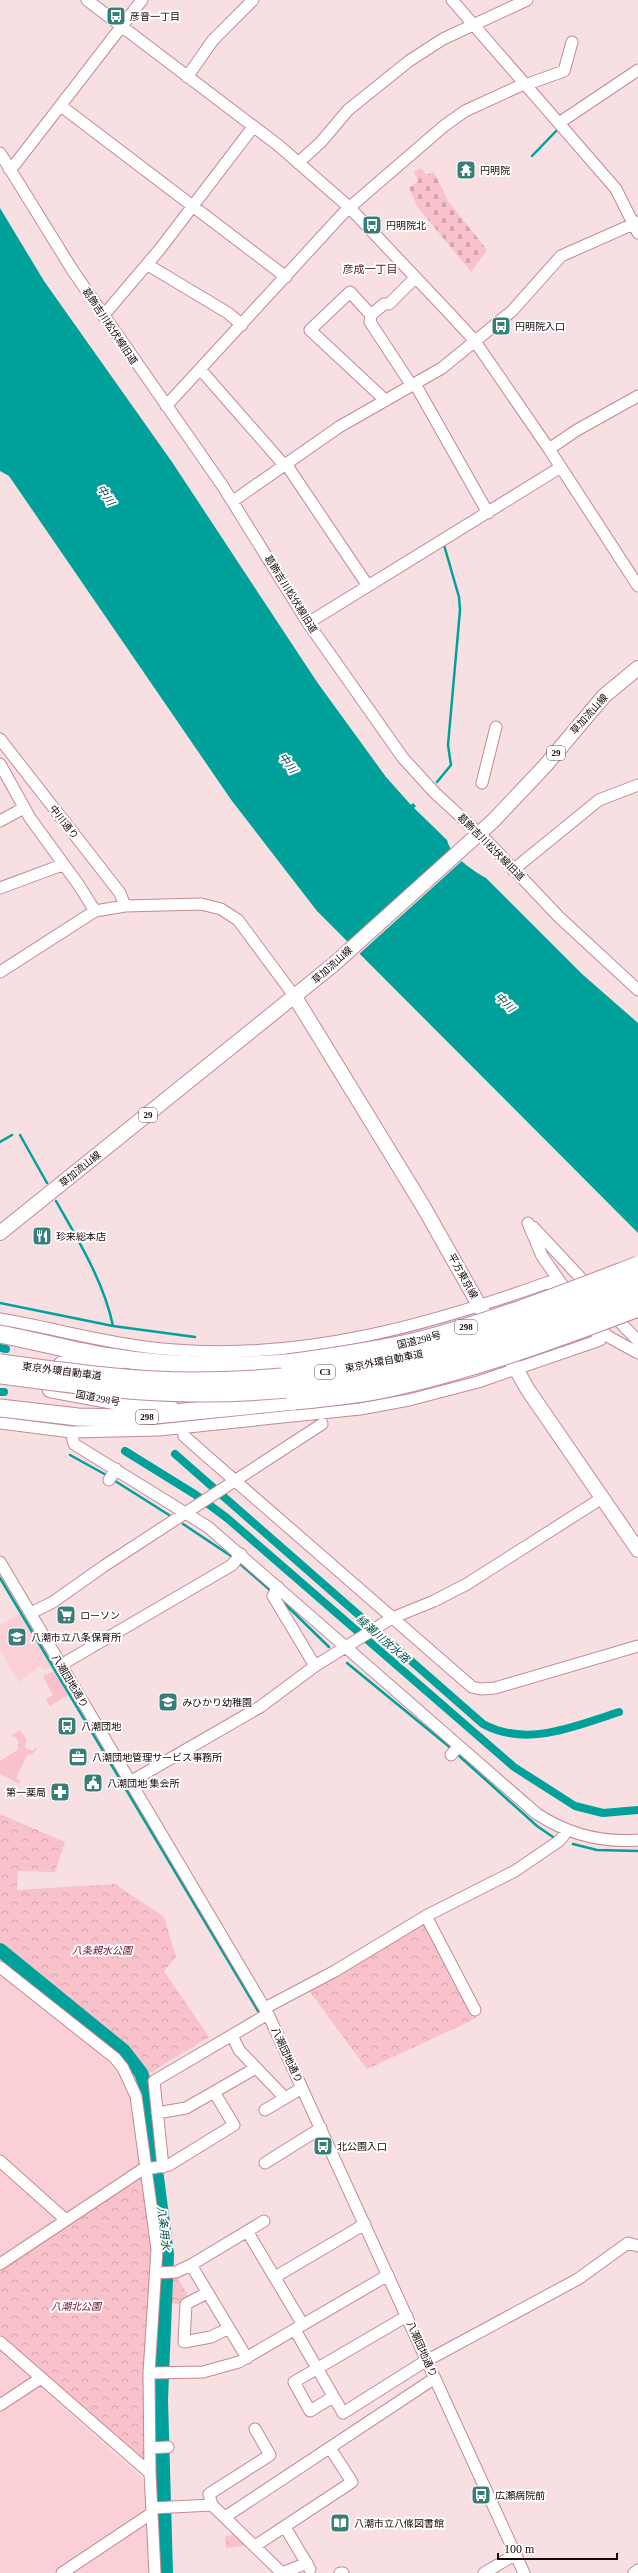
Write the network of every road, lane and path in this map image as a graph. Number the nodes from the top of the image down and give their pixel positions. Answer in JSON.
{"nodes":[{"id":1,"x":87,"y":0,"type":"edge"},
{"id":2,"x":142,"y":0,"type":"edge"},
{"id":3,"x":253,"y":0,"type":"edge"},
{"id":4,"x":452,"y":0,"type":"edge"},
{"id":5,"x":527,"y":0,"type":"edge"},
{"id":6,"x":473,"y":24,"type":"junction"},
{"id":7,"x":124,"y":26,"type":"junction"},
{"id":8,"x":572,"y":42,"type":"dead end"},
{"id":9,"x":638,"y":70,"type":"edge"},
{"id":10,"x":187,"y":77,"type":"junction"},
{"id":11,"x":525,"y":85,"type":"junction"},
{"id":12,"x":61,"y":106,"type":"junction"},
{"id":13,"x":559,"y":123,"type":"junction"},
{"id":14,"x":254,"y":127,"type":"junction"},
{"id":15,"x":0,"y":153,"type":"edge"},
{"id":16,"x":298,"y":163,"type":"junction"},
{"id":17,"x":9,"y":169,"type":"junction"},
{"id":18,"x":192,"y":206,"type":"junction"},
{"id":19,"x":350,"y":207,"type":"junction"},
{"id":20,"x":637,"y":227,"type":"edge"},
{"id":21,"x":148,"y":265,"type":"junction"},
{"id":22,"x":286,"y":277,"type":"junction"},
{"id":23,"x":415,"y":278,"type":"junction"},
{"id":24,"x":371,"y":315,"type":"junction"},
{"id":25,"x":103,"y":316,"type":"junction"},
{"id":26,"x":242,"y":325,"type":"junction"},
{"id":27,"x":474,"y":340,"type":"junction"},
{"id":28,"x":200,"y":369,"type":"junction"},
{"id":29,"x":413,"y":385,"type":"junction"},
{"id":30,"x":638,"y":396,"type":"edge"},
{"id":31,"x":385,"y":400,"type":"junction"},
{"id":32,"x":166,"y":406,"type":"junction"},
{"id":33,"x":549,"y":449,"type":"junction"},
{"id":34,"x":285,"y":465,"type":"junction"},
{"id":35,"x":561,"y":467,"type":"junction"},
{"id":36,"x":233,"y":501,"type":"junction"},
{"id":37,"x":488,"y":513,"type":"junction"},
{"id":38,"x":368,"y":586,"type":"junction"},
{"id":39,"x":638,"y":586,"type":"edge"},
{"id":40,"x":308,"y":623,"type":"junction"},
{"id":41,"x":638,"y":668,"type":"edge"},
{"id":42,"x":496,"y":727,"type":"dead end"},
{"id":43,"x":0,"y":739,"type":"edge"},
{"id":44,"x":0,"y":764,"type":"edge"},
{"id":45,"x":3,"y":776,"type":"edge"},
{"id":46,"x":482,"y":782,"type":"dead end"},
{"id":47,"x":638,"y":785,"type":"edge"},
{"id":48,"x":24,"y":808,"type":"junction"},
{"id":49,"x":0,"y":821,"type":"edge"},
{"id":50,"x":476,"y":836,"type":"junction"},
{"id":51,"x":62,"y":865,"type":"junction"},
{"id":52,"x":513,"y":870,"type":"junction"},
{"id":53,"x":0,"y":888,"type":"edge"},
{"id":54,"x":126,"y":906,"type":"junction"},
{"id":55,"x":95,"y":911,"type":"junction"},
{"id":56,"x":0,"y":972,"type":"edge"},
{"id":57,"x":638,"y":990,"type":"edge"},
{"id":58,"x":295,"y":997,"type":"junction"},
{"id":59,"x":0,"y":1233,"type":"edge"},
{"id":60,"x":638,"y":1265,"type":"edge"},
{"id":61,"x":638,"y":1280,"type":"edge"},
{"id":62,"x":638,"y":1293,"type":"edge"},
{"id":63,"x":480,"y":1307,"type":"junction"},
{"id":64,"x":638,"y":1308,"type":"edge"},
{"id":65,"x":574,"y":1309,"type":"junction"},
{"id":66,"x":0,"y":1319,"type":"edge"},
{"id":67,"x":0,"y":1334,"type":"edge"},
{"id":68,"x":638,"y":1341,"type":"edge"},
{"id":69,"x":638,"y":1353,"type":"edge"},
{"id":70,"x":0,"y":1357,"type":"edge"},
{"id":71,"x":0,"y":1363,"type":"edge"},
{"id":72,"x":213,"y":1367,"type":"junction"},
{"id":73,"x":517,"y":1370,"type":"junction"},
{"id":74,"x":0,"y":1376,"type":"edge"},
{"id":75,"x":0,"y":1382,"type":"edge"},
{"id":76,"x":269,"y":1404,"type":"junction"},
{"id":77,"x":0,"y":1408,"type":"edge"},
{"id":78,"x":0,"y":1423,"type":"edge"},
{"id":79,"x":322,"y":1424,"type":"dead end"},
{"id":80,"x":183,"y":1428,"type":"junction"},
{"id":81,"x":71,"y":1432,"type":"junction"},
{"id":82,"x":231,"y":1483,"type":"junction"},
{"id":83,"x":602,"y":1498,"type":"junction"},
{"id":84,"x":192,"y":1509,"type":"junction"},
{"id":85,"x":638,"y":1550,"type":"edge"},
{"id":86,"x":238,"y":1558,"type":"junction"},
{"id":87,"x":0,"y":1562,"type":"edge"},
{"id":88,"x":276,"y":1591,"type":"junction"},
{"id":89,"x":31,"y":1613,"type":"junction"},
{"id":90,"x":392,"y":1618,"type":"junction"},
{"id":91,"x":351,"y":1645,"type":"junction"},
{"id":92,"x":638,"y":1646,"type":"edge"},
{"id":93,"x":61,"y":1665,"type":"junction"},
{"id":94,"x":315,"y":1666,"type":"junction"},
{"id":95,"x":130,"y":1782,"type":"junction"},
{"id":96,"x":568,"y":1830,"type":"junction"},
{"id":97,"x":638,"y":1840,"type":"edge"},
{"id":98,"x":426,"y":1916,"type":"junction"},
{"id":99,"x":0,"y":1967,"type":"edge"},
{"id":100,"x":475,"y":2010,"type":"dead end"},
{"id":101,"x":266,"y":2011,"type":"junction"},
{"id":102,"x":232,"y":2036,"type":"junction"},
{"id":103,"x":256,"y":2068,"type":"junction"},
{"id":104,"x":302,"y":2088,"type":"junction"},
{"id":105,"x":214,"y":2092,"type":"junction"},
{"id":106,"x":285,"y":2098,"type":"junction"},
{"id":107,"x":265,"y":2110,"type":"dead end"},
{"id":108,"x":157,"y":2113,"type":"junction"},
{"id":109,"x":321,"y":2128,"type":"junction"},
{"id":110,"x":0,"y":2161,"type":"edge"},
{"id":111,"x":265,"y":2163,"type":"dead end"},
{"id":112,"x":162,"y":2167,"type":"junction"},
{"id":113,"x":146,"y":2168,"type":"junction"},
{"id":114,"x":66,"y":2220,"type":"junction"},
{"id":115,"x":264,"y":2221,"type":"dead end"},
{"id":116,"x":365,"y":2224,"type":"junction"},
{"id":117,"x":247,"y":2231,"type":"junction"},
{"id":118,"x":638,"y":2246,"type":"edge"},
{"id":119,"x":0,"y":2264,"type":"edge"},
{"id":120,"x":191,"y":2265,"type":"junction"},
{"id":121,"x":156,"y":2273,"type":"junction"},
{"id":122,"x":388,"y":2275,"type":"junction"},
{"id":123,"x":275,"y":2277,"type":"junction"},
{"id":124,"x":207,"y":2293,"type":"junction"},
{"id":125,"x":407,"y":2316,"type":"junction"},
{"id":126,"x":299,"y":2327,"type":"junction"},
{"id":127,"x":229,"y":2328,"type":"junction"},
{"id":128,"x":0,"y":2342,"type":"edge"},
{"id":129,"x":247,"y":2358,"type":"junction"},
{"id":130,"x":427,"y":2360,"type":"junction"},
{"id":131,"x":317,"y":2368,"type":"junction"},
{"id":132,"x":152,"y":2374,"type":"junction"},
{"id":133,"x":41,"y":2378,"type":"junction"},
{"id":134,"x":435,"y":2378,"type":"junction"},
{"id":135,"x":333,"y":2397,"type":"junction"},
{"id":136,"x":0,"y":2405,"type":"edge"},
{"id":137,"x":255,"y":2429,"type":"dead end"},
{"id":138,"x":168,"y":2447,"type":"dead end"},
{"id":139,"x":153,"y":2448,"type":"junction"},
{"id":140,"x":330,"y":2448,"type":"junction"},
{"id":141,"x":150,"y":2473,"type":"junction"},
{"id":142,"x":212,"y":2505,"type":"junction"},
{"id":143,"x":154,"y":2510,"type":"junction"},
{"id":144,"x":225,"y":2517,"type":"junction"},
{"id":145,"x":285,"y":2527,"type":"junction"},
{"id":146,"x":255,"y":2546,"type":"junction"},
{"id":147,"x":516,"y":2554,"type":"junction"},
{"id":148,"x":638,"y":2570,"type":"edge"},
{"id":149,"x":62,"y":2573,"type":"edge"},
{"id":150,"x":155,"y":2573,"type":"edge"},
{"id":151,"x":340,"y":2573,"type":"edge"},
{"id":152,"x":344,"y":2573,"type":"edge"},
{"id":153,"x":484,"y":2573,"type":"edge"},
{"id":154,"x":524,"y":2573,"type":"edge"},
{"id":155,"x":634,"y":2573,"type":"edge"}],
"edges":[{"from":1,"to":7,"type":"street"},
{"from":2,"to":7,"type":"street"},
{"from":3,"to":10,"type":"street"},
{"from":4,"to":6,"type":"street"},
{"from":5,"to":6,"type":"street"},
{"from":6,"to":11,"type":"street"},
{"from":6,"to":16,"type":"street"},
{"from":7,"to":10,"type":"street"},
{"from":7,"to":12,"type":"street"},
{"from":8,"to":11,"type":"street"},
{"from":9,"to":13,"type":"street"},
{"from":10,"to":14,"type":"street"},
{"from":11,"to":13,"type":"street"},
{"from":11,"to":19,"type":"street"},
{"from":12,"to":17,"type":"street"},
{"from":12,"to":18,"type":"street"},
{"from":13,"to":20,"type":"street"},
{"from":14,"to":16,"type":"street"},
{"from":14,"to":18,"type":"street"},
{"from":15,"to":17,"type":"street","name":"葛飾吉川松伏線旧道"},
{"from":16,"to":19,"type":"street"},
{"from":17,"to":25,"type":"street","name":"葛飾吉川松伏線旧道"},
{"from":18,"to":21,"type":"street"},
{"from":18,"to":22,"type":"street"},
{"from":19,"to":22,"type":"street"},
{"from":19,"to":23,"type":"street"},
{"from":20,"to":27,"type":"street"},
{"from":21,"to":25,"type":"street"},
{"from":21,"to":26,"type":"street"},
{"from":22,"to":26,"type":"street"},
{"from":23,"to":24,"type":"street"},
{"from":23,"to":27,"type":"street"},
{"from":24,"to":29,"type":"street"},
{"from":24,"to":31,"type":"street"},
{"from":25,"to":32,"type":"street","name":"葛飾吉川松伏線旧道"},
{"from":26,"to":28,"type":"street"},
{"from":27,"to":29,"type":"street"},
{"from":27,"to":33,"type":"street"},
{"from":28,"to":32,"type":"street"},
{"from":28,"to":34,"type":"street"},
{"from":29,"to":31,"type":"street"},
{"from":29,"to":37,"type":"street"},
{"from":30,"to":33,"type":"street"},
{"from":31,"to":34,"type":"street"},
{"from":32,"to":36,"type":"street","name":"葛飾吉川松伏線旧道"},
{"from":33,"to":35,"type":"street"},
{"from":34,"to":36,"type":"street"},
{"from":34,"to":38,"type":"street"},
{"from":35,"to":37,"type":"street"},
{"from":35,"to":39,"type":"street"},
{"from":36,"to":40,"type":"street","name":"葛飾吉川松伏線旧道"},
{"from":37,"to":38,"type":"street"},
{"from":38,"to":40,"type":"street"},
{"from":40,"to":50,"type":"street","name":"葛飾吉川松伏線旧道"},
{"from":41,"to":50,"type":"main road","name":"草加流山線","number":"29"},
{"from":42,"to":46,"type":"street"},
{"from":43,"to":54,"type":"street","name":"中川通り"},
{"from":44,"to":45,"type":"street"},
{"from":45,"to":48,"type":"street"},
{"from":47,"to":52,"type":"street"},
{"from":48,"to":49,"type":"street"},
{"from":48,"to":51,"type":"street"},
{"from":50,"to":52,"type":"street","name":"葛飾吉川松伏線旧道"},
{"from":50,"to":58,"type":"main road","name":"草加流山線","number":"29"},
{"from":51,"to":53,"type":"street"},
{"from":51,"to":55,"type":"street"},
{"from":52,"to":57,"type":"street","name":"葛飾吉川松伏線旧道"},
{"from":54,"to":55,"type":"street"},
{"from":54,"to":58,"type":"street"},
{"from":55,"to":56,"type":"street"},
{"from":58,"to":59,"type":"main road","name":"草加流山線","number":"29"},
{"from":58,"to":63,"type":"main road","name":"平方東京線"},
{"from":60,"to":72,"type":"highway","name":"国道298号","number":"298","bridge":true},
{"from":61,"to":71,"type":"highway","name":"東京外環自動車道","number":"C3","bridge":true},
{"from":62,"to":74,"type":"highway","name":"東京外環自動車道","number":"C3","bridge":true},
{"from":63,"to":65,"type":"street"},
{"from":63,"to":66,"type":"street"},
{"from":63,"to":73,"type":"main road","name":"平方東京線"},
{"from":64,"to":76,"type":"highway","name":"国道298号","number":"298","bridge":true},
{"from":65,"to":68,"type":"street"},
{"from":65,"to":69,"type":"street"},
{"from":65,"to":73,"type":"street"},
{"from":67,"to":72,"type":"highway","name":"国道298号","number":"298"},
{"from":70,"to":72,"type":"highway","name":"国道298号","number":"298"},
{"from":73,"to":80,"type":"street"},
{"from":73,"to":83,"type":"main road","name":"平方東京線"},
{"from":75,"to":76,"type":"highway","name":"国道298号","number":"298"},
{"from":76,"to":77,"type":"highway","name":"国道298号","number":"298"},
{"from":78,"to":81,"type":"street"},
{"from":79,"to":82,"type":"street"},
{"from":80,"to":81,"type":"street"},
{"from":80,"to":82,"type":"street"},
{"from":81,"to":84,"type":"street"},
{"from":82,"to":84,"type":"street"},
{"from":82,"to":90,"type":"street"},
{"from":83,"to":85,"type":"main road","name":"平方東京線"},
{"from":83,"to":90,"type":"street"},
{"from":84,"to":86,"type":"street"},
{"from":84,"to":89,"type":"street"},
{"from":86,"to":88,"type":"street"},
{"from":86,"to":93,"type":"street"},
{"from":87,"to":89,"type":"street","name":"八潮団地通り"},
{"from":88,"to":91,"type":"street"},
{"from":88,"to":94,"type":"street"},
{"from":89,"to":93,"type":"street","name":"八潮団地通り"},
{"from":90,"to":91,"type":"street"},
{"from":90,"to":92,"type":"street"},
{"from":91,"to":94,"type":"street"},
{"from":91,"to":96,"type":"street"},
{"from":93,"to":95,"type":"street","name":"八潮団地通り"},
{"from":94,"to":95,"type":"street"},
{"from":95,"to":101,"type":"street","name":"八潮団地通り"},
{"from":96,"to":97,"type":"street"},
{"from":96,"to":98,"type":"street"},
{"from":98,"to":100,"type":"street"},
{"from":98,"to":101,"type":"street"},
{"from":99,"to":113,"type":"street"},
{"from":101,"to":102,"type":"street"},
{"from":101,"to":104,"type":"street","name":"八潮団地通り"},
{"from":102,"to":103,"type":"street"},
{"from":102,"to":108,"type":"street"},
{"from":103,"to":105,"type":"street"},
{"from":103,"to":106,"type":"street"},
{"from":104,"to":106,"type":"street"},
{"from":104,"to":109,"type":"street","name":"八潮団地通り"},
{"from":105,"to":108,"type":"street"},
{"from":105,"to":112,"type":"street"},
{"from":106,"to":107,"type":"street"},
{"from":108,"to":112,"type":"street"},
{"from":109,"to":111,"type":"street"},
{"from":109,"to":116,"type":"street","name":"八潮団地通り"},
{"from":110,"to":114,"type":"street"},
{"from":112,"to":113,"type":"street"},
{"from":113,"to":114,"type":"street"},
{"from":113,"to":121,"type":"street"},
{"from":114,"to":119,"type":"street"},
{"from":115,"to":117,"type":"street"},
{"from":116,"to":122,"type":"street","name":"八潮団地通り"},
{"from":116,"to":123,"type":"street"},
{"from":117,"to":120,"type":"street"},
{"from":117,"to":123,"type":"street"},
{"from":118,"to":130,"type":"street"},
{"from":120,"to":121,"type":"street"},
{"from":120,"to":124,"type":"street"},
{"from":121,"to":132,"type":"street"},
{"from":122,"to":125,"type":"street","name":"八潮団地通り"},
{"from":122,"to":126,"type":"street"},
{"from":123,"to":126,"type":"street"},
{"from":124,"to":127,"type":"street"},
{"from":124,"to":127,"type":"street"},
{"from":125,"to":130,"type":"street","name":"八潮団地通り"},
{"from":125,"to":131,"type":"street"},
{"from":126,"to":129,"type":"street"},
{"from":126,"to":131,"type":"street"},
{"from":127,"to":129,"type":"street"},
{"from":128,"to":133,"type":"street"},
{"from":129,"to":132,"type":"street"},
{"from":130,"to":134,"type":"street","name":"八潮団地通り"},
{"from":130,"to":135,"type":"street"},
{"from":131,"to":135,"type":"street"},
{"from":131,"to":135,"type":"street"},
{"from":132,"to":139,"type":"street"},
{"from":133,"to":136,"type":"street"},
{"from":133,"to":141,"type":"street"},
{"from":134,"to":140,"type":"street"},
{"from":134,"to":147,"type":"street","name":"八潮団地通り"},
{"from":137,"to":142,"type":"street"},
{"from":138,"to":139,"type":"street"},
{"from":139,"to":141,"type":"street"},
{"from":140,"to":144,"type":"street"},
{"from":140,"to":145,"type":"street"},
{"from":141,"to":143,"type":"street"},
{"from":142,"to":143,"type":"street"},
{"from":142,"to":144,"type":"street"},
{"from":143,"to":149,"type":"street"},
{"from":143,"to":150,"type":"street"},
{"from":144,"to":146,"type":"street"},
{"from":145,"to":146,"type":"street"},
{"from":145,"to":146,"type":"street"},
{"from":147,"to":153,"type":"street"},
{"from":147,"to":154,"type":"street","name":"八潮団地通り"},
{"from":148,"to":155,"type":"street"},
{"from":151,"to":152,"type":"street"}]}
